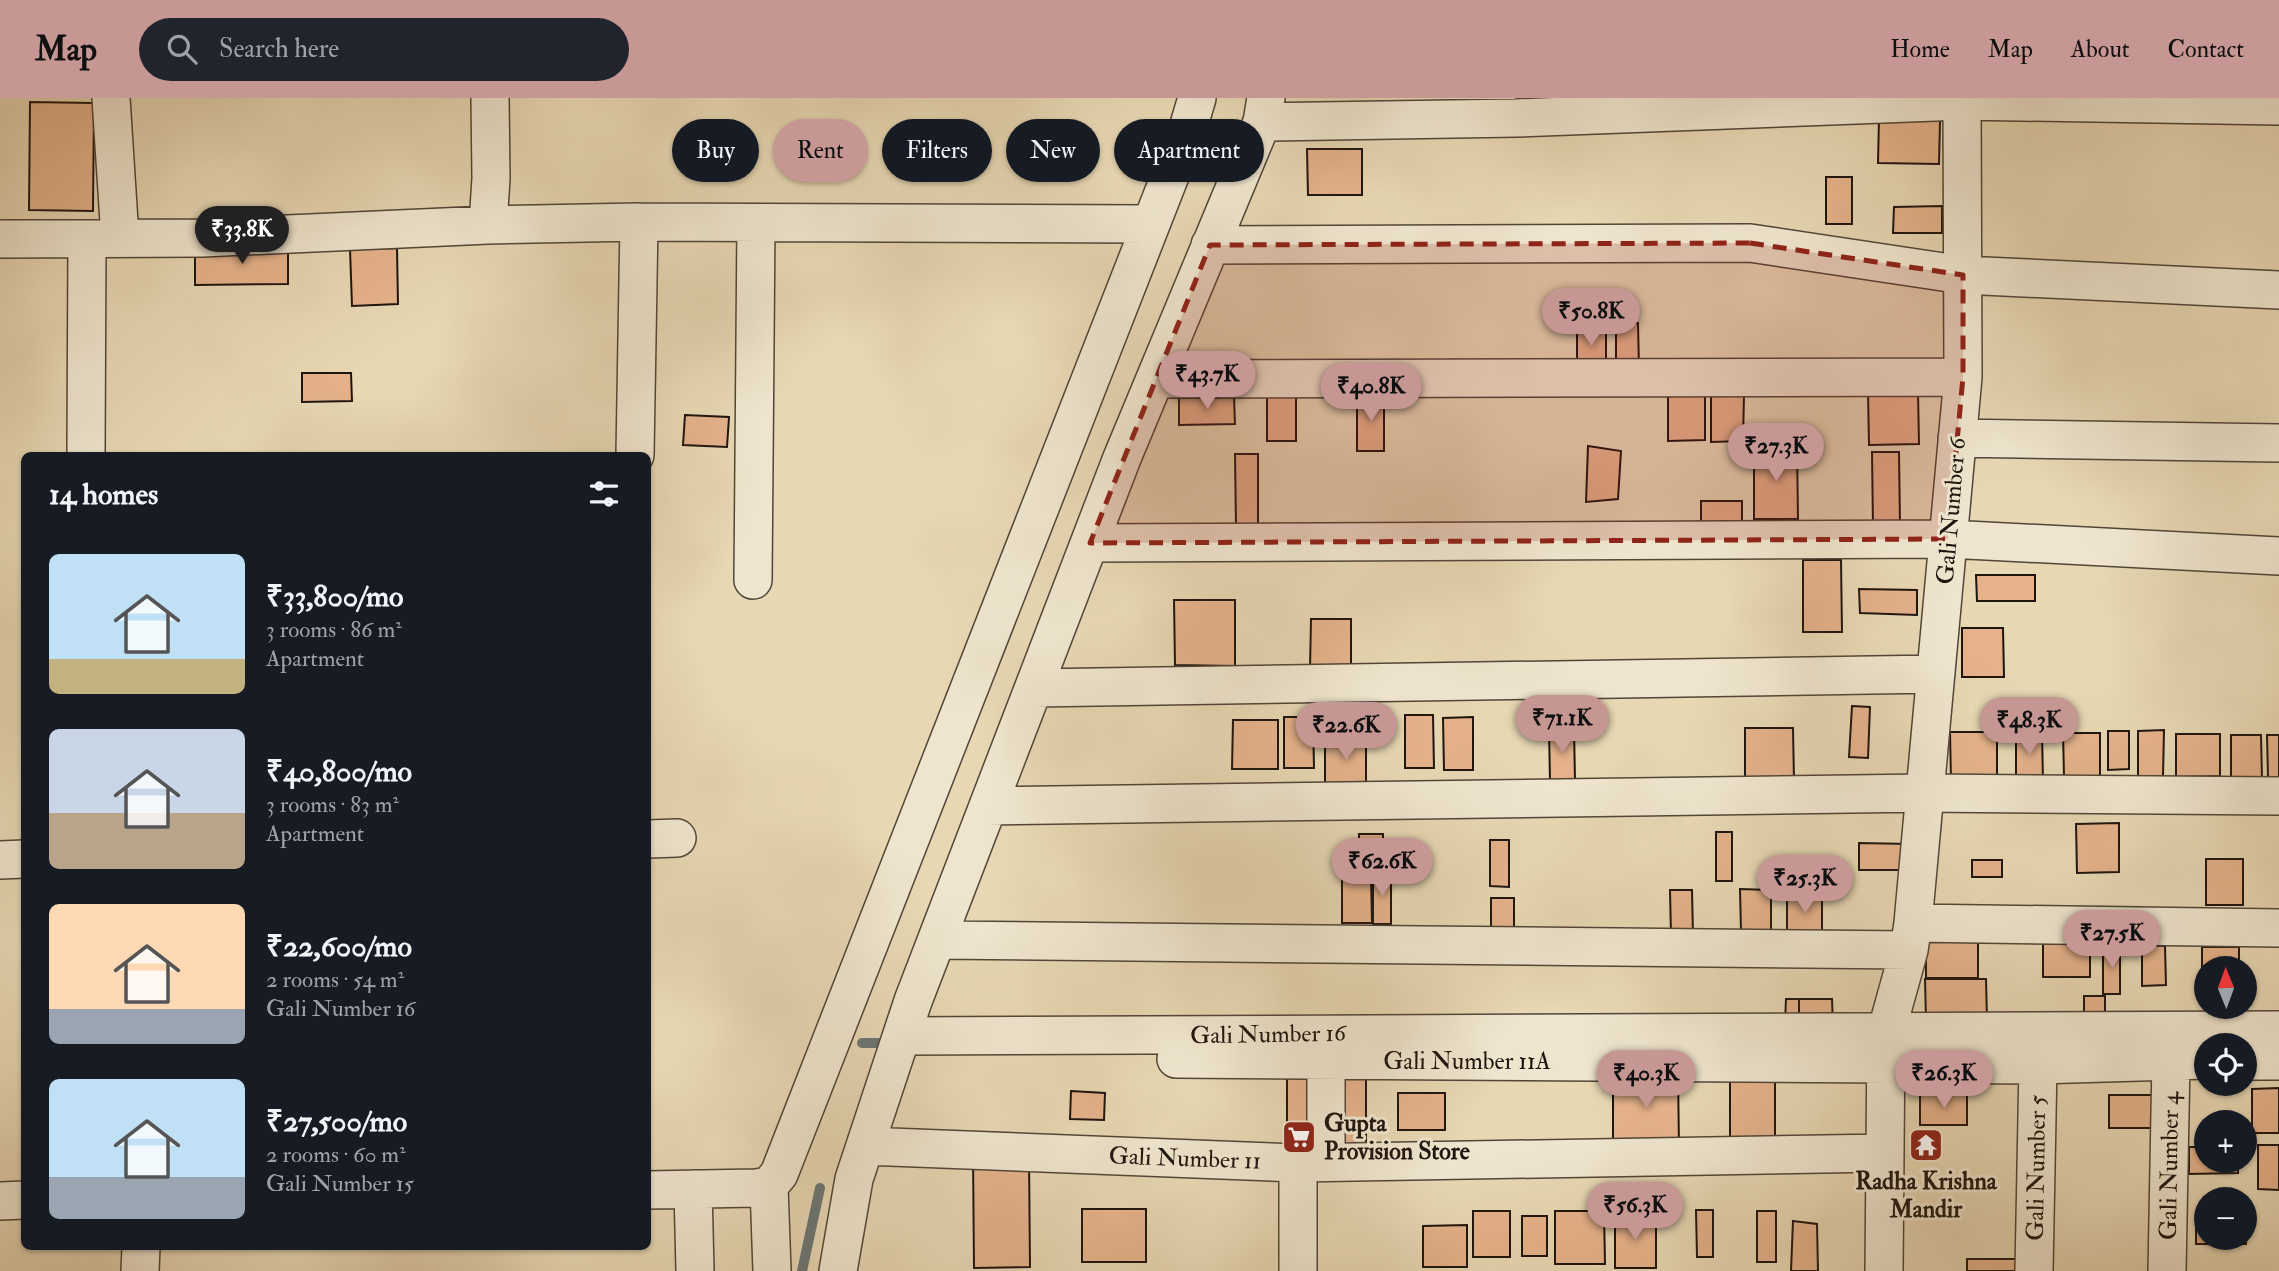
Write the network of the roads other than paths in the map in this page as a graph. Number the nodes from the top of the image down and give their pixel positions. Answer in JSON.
{"nodes":[{"id":1,"x":111,"y":98,"type":"edge"},
{"id":2,"x":490,"y":98,"type":"edge"},
{"id":3,"x":1197,"y":98,"type":"edge"},
{"id":4,"x":1962,"y":100,"type":"edge"},
{"id":5,"x":1726,"y":104,"type":"edge"},
{"id":6,"x":2279,"y":106,"type":"edge"},
{"id":7,"x":1515,"y":108,"type":"edge"},
{"id":8,"x":1264,"y":110,"type":"edge"},
{"id":9,"x":639,"y":222,"type":"junction"},
{"id":10,"x":756,"y":223,"type":"junction"},
{"id":11,"x":1151,"y":224,"type":"junction"},
{"id":12,"x":488,"y":225,"type":"junction"},
{"id":13,"x":0,"y":239,"type":"edge"},
{"id":14,"x":104,"y":239,"type":"junction"},
{"id":15,"x":1210,"y":245,"type":"junction"},
{"id":16,"x":1963,"y":275,"type":"junction"},
{"id":17,"x":2279,"y":290,"type":"edge"},
{"id":18,"x":1963,"y":377,"type":"junction"},
{"id":19,"x":1155,"y":379,"type":"junction"},
{"id":20,"x":1958,"y":438,"type":"junction"},
{"id":21,"x":2279,"y":443,"type":"edge"},
{"id":22,"x":86,"y":452,"type":"edge"},
{"id":23,"x":635,"y":452,"type":"edge"},
{"id":24,"x":1948,"y":539,"type":"junction"},
{"id":25,"x":1090,"y":543,"type":"junction"},
{"id":26,"x":2279,"y":556,"type":"edge"},
{"id":27,"x":753,"y":580,"type":"dead end"},
{"id":28,"x":1936,"y":674,"type":"junction"},
{"id":29,"x":1034,"y":688,"type":"junction"},
{"id":30,"x":1925,"y":793,"type":"junction"},
{"id":31,"x":2279,"y":796,"type":"edge"},
{"id":32,"x":988,"y":806,"type":"junction"},
{"id":33,"x":21,"y":859,"type":"edge"},
{"id":34,"x":0,"y":860,"type":"edge"},
{"id":35,"x":2279,"y":928,"type":"edge"},
{"id":36,"x":1911,"y":937,"type":"junction"},
{"id":37,"x":937,"y":940,"type":"junction"},
{"id":38,"x":2279,"y":1030,"type":"edge"},
{"id":39,"x":899,"y":1045,"type":"junction"},
{"id":40,"x":1886,"y":1048,"type":"junction"},
{"id":41,"x":2171,"y":1060,"type":"junction"},
{"id":42,"x":2194,"y":1060,"type":"edge"},
{"id":43,"x":1326,"y":1061,"type":"junction"},
{"id":44,"x":2257,"y":1061,"type":"edge"},
{"id":45,"x":2279,"y":1061,"type":"edge"},
{"id":46,"x":2038,"y":1065,"type":"junction"},
{"id":47,"x":865,"y":1146,"type":"junction"},
{"id":48,"x":1884,"y":1153,"type":"junction"},
{"id":49,"x":1312,"y":1163,"type":"junction"},
{"id":50,"x":769,"y":1185,"type":"junction"},
{"id":51,"x":693,"y":1189,"type":"junction"},
{"id":52,"x":651,"y":1191,"type":"edge"},
{"id":53,"x":0,"y":1200,"type":"edge"},
{"id":54,"x":21,"y":1200,"type":"edge"},
{"id":55,"x":141,"y":1250,"type":"edge"},
{"id":56,"x":140,"y":1271,"type":"edge"},
{"id":57,"x":695,"y":1271,"type":"edge"},
{"id":58,"x":772,"y":1271,"type":"edge"},
{"id":59,"x":838,"y":1271,"type":"edge"},
{"id":60,"x":1298,"y":1271,"type":"edge"},
{"id":61,"x":1884,"y":1271,"type":"edge"},
{"id":62,"x":2034,"y":1271,"type":"edge"},
{"id":63,"x":2167,"y":1271,"type":"edge"}],
"edges":[{"from":1,"to":14,"type":"street"},
{"from":2,"to":12,"type":"street"},
{"from":3,"to":11,"type":"street"},
{"from":4,"to":5,"type":"street"},
{"from":4,"to":6,"type":"street"},
{"from":4,"to":16,"type":"street","name":"Gali Number 6"},
{"from":5,"to":7,"type":"street"},
{"from":7,"to":8,"type":"street"},
{"from":8,"to":15,"type":"street"},
{"from":9,"to":10,"type":"street"},
{"from":9,"to":12,"type":"street"},
{"from":9,"to":23,"type":"street"},
{"from":10,"to":11,"type":"street"},
{"from":10,"to":27,"type":"street"},
{"from":11,"to":50,"type":"street"},
{"from":12,"to":14,"type":"street"},
{"from":13,"to":14,"type":"street"},
{"from":14,"to":22,"type":"street"},
{"from":15,"to":16,"type":"street"},
{"from":15,"to":19,"type":"street"},
{"from":16,"to":17,"type":"street"},
{"from":16,"to":18,"type":"street","name":"Gali Number 6"},
{"from":18,"to":19,"type":"street"},
{"from":18,"to":20,"type":"street","name":"Gali Number 6"},
{"from":19,"to":25,"type":"street"},
{"from":20,"to":21,"type":"street"},
{"from":20,"to":24,"type":"street","name":"Gali Number 6"},
{"from":24,"to":25,"type":"street"},
{"from":24,"to":26,"type":"street"},
{"from":24,"to":28,"type":"street","name":"Gali Number 6"},
{"from":25,"to":29,"type":"street"},
{"from":28,"to":29,"type":"street"},
{"from":28,"to":30,"type":"street","name":"Gali Number 6"},
{"from":29,"to":32,"type":"street"},
{"from":30,"to":31,"type":"street"},
{"from":30,"to":32,"type":"street"},
{"from":30,"to":36,"type":"street","name":"Gali Number 6"},
{"from":32,"to":37,"type":"street"},
{"from":33,"to":34,"type":"street"},
{"from":35,"to":36,"type":"street"},
{"from":36,"to":37,"type":"street"},
{"from":36,"to":40,"type":"street","name":"Gali Number 6"},
{"from":37,"to":39,"type":"street"},
{"from":38,"to":40,"type":"street"},
{"from":39,"to":40,"type":"street","name":"Gali Number 16"},
{"from":39,"to":43,"type":"street","name":"Gali Number 11A"},
{"from":39,"to":47,"type":"street"},
{"from":40,"to":43,"type":"street","name":"Gali Number 11A"},
{"from":40,"to":46,"type":"street","name":"Gali Number 11A"},
{"from":40,"to":48,"type":"street","name":"Gali Number 6"},
{"from":41,"to":42,"type":"street","name":"Gali Number 11A"},
{"from":41,"to":46,"type":"street","name":"Gali Number 11A"},
{"from":41,"to":63,"type":"street","name":"Gali Number 4"},
{"from":43,"to":49,"type":"street"},
{"from":44,"to":45,"type":"street"},
{"from":46,"to":62,"type":"street","name":"Gali Number 5"},
{"from":47,"to":49,"type":"street","name":"Gali Number 11"},
{"from":47,"to":59,"type":"street"},
{"from":48,"to":49,"type":"street","name":"Gali Number 11"},
{"from":48,"to":61,"type":"street","name":"Gali Number 6"},
{"from":49,"to":60,"type":"street"},
{"from":50,"to":51,"type":"street"},
{"from":50,"to":58,"type":"street"},
{"from":51,"to":52,"type":"street"},
{"from":51,"to":57,"type":"street"},
{"from":53,"to":54,"type":"street"},
{"from":55,"to":56,"type":"street"}]}
